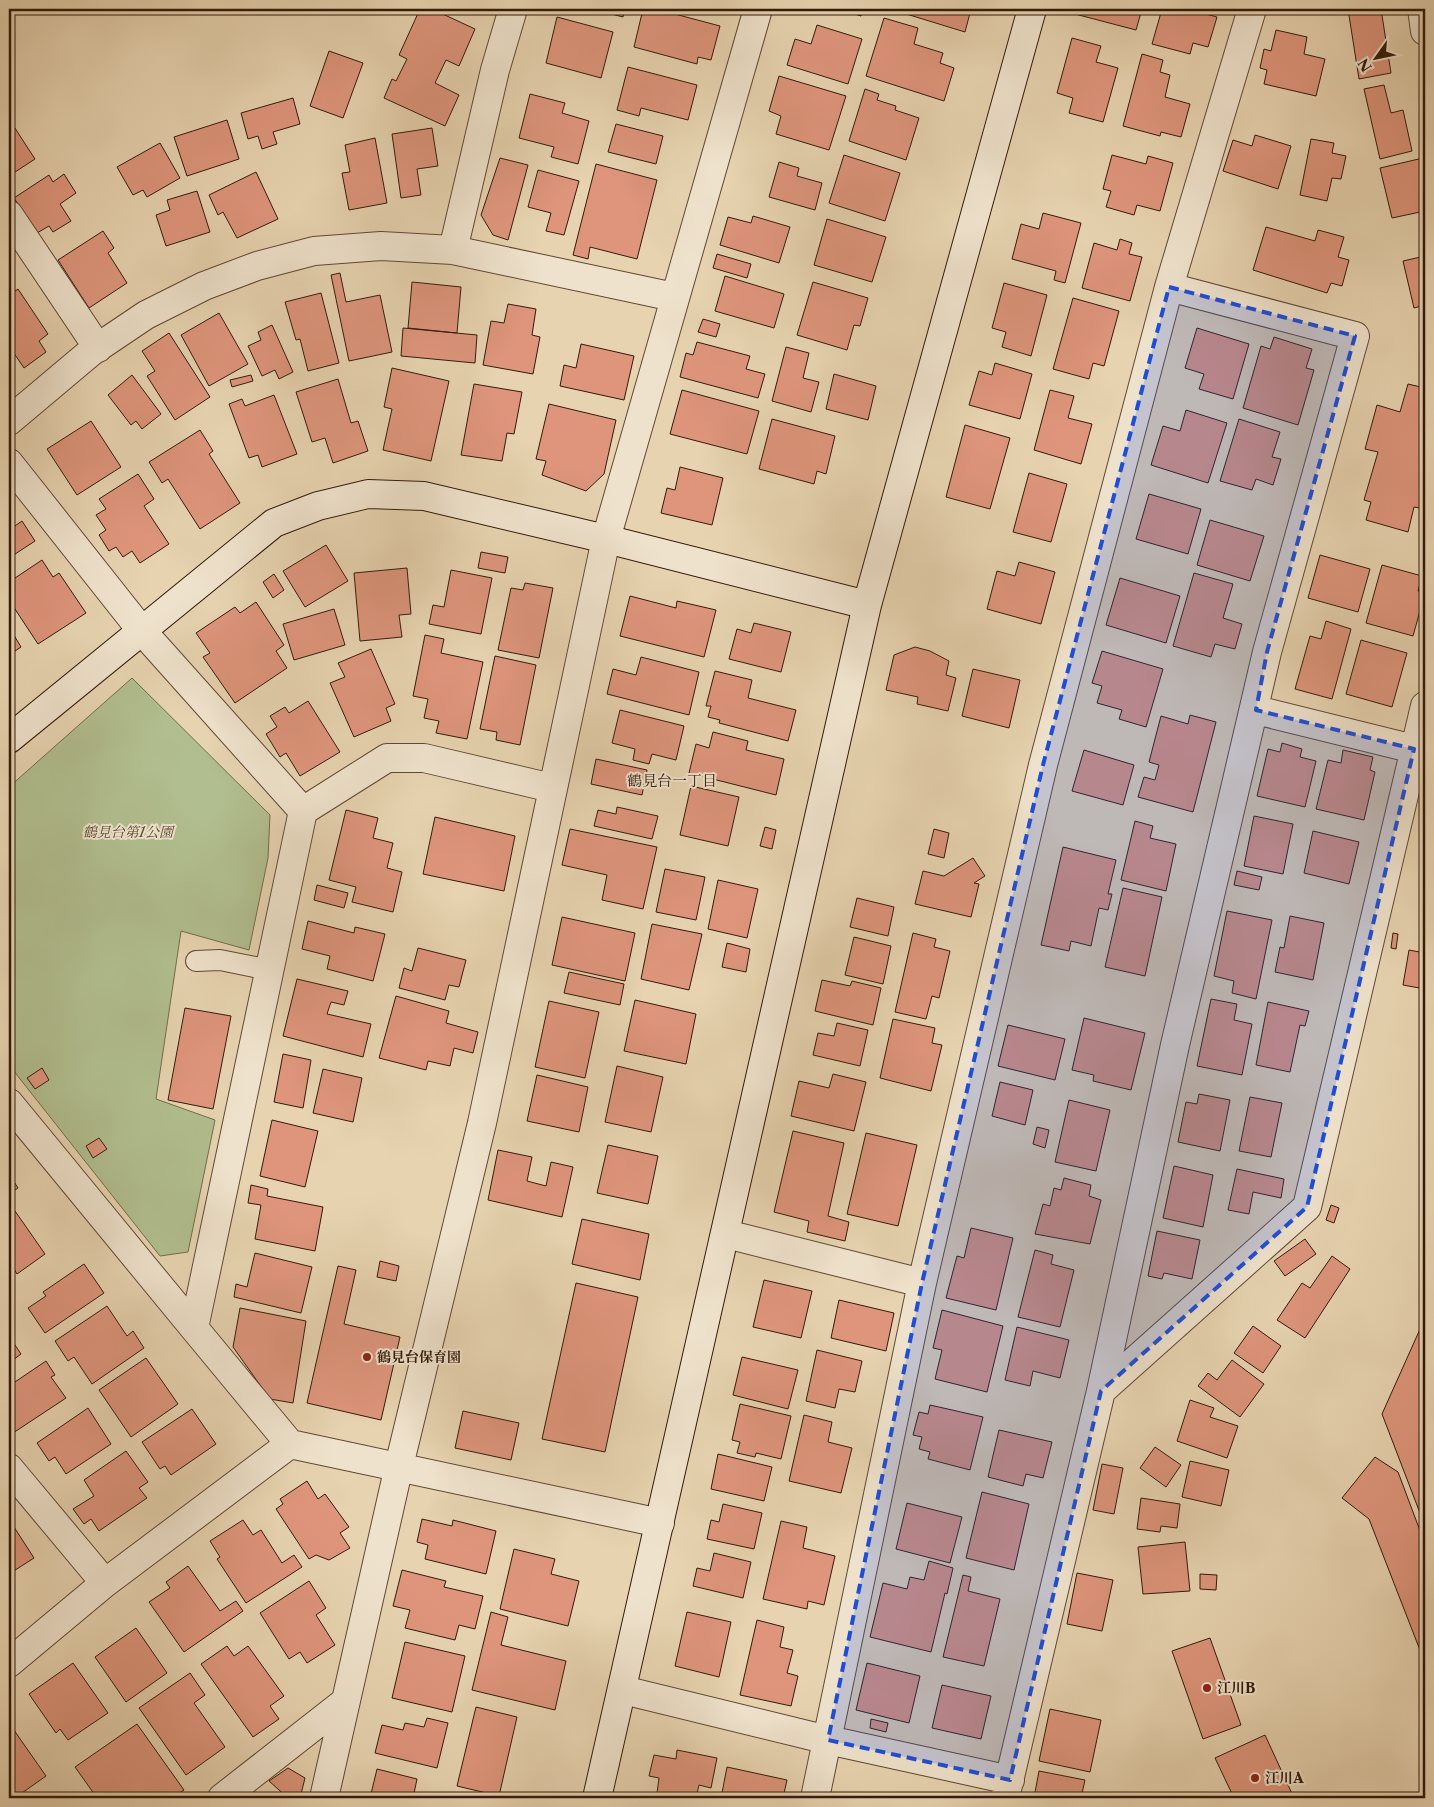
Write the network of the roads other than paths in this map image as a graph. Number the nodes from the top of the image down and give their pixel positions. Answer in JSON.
{"nodes":[{"id":1,"x":513,"y":9,"type":"edge"},
{"id":2,"x":758,"y":9,"type":"edge"},
{"id":3,"x":1032,"y":9,"type":"edge"},
{"id":4,"x":1252,"y":9,"type":"edge"},
{"id":5,"x":1422,"y":9,"type":"edge"},
{"id":6,"x":1425,"y":31,"type":"edge"},
{"id":7,"x":9,"y":214,"type":"edge"},
{"id":8,"x":453,"y":250,"type":"junction"},
{"id":9,"x":1169,"y":287,"type":"junction"},
{"id":10,"x":674,"y":298,"type":"junction"},
{"id":11,"x":98,"y":348,"type":"junction"},
{"id":12,"x":9,"y":421,"type":"edge"},
{"id":13,"x":9,"y":463,"type":"edge"},
{"id":14,"x":606,"y":539,"type":"junction"},
{"id":15,"x":867,"y":605,"type":"junction"},
{"id":16,"x":142,"y":631,"type":"junction"},
{"id":17,"x":1425,"y":706,"type":"edge"},
{"id":18,"x":1256,"y":710,"type":"junction"},
{"id":19,"x":9,"y":739,"type":"edge"},
{"id":20,"x":1414,"y":750,"type":"junction"},
{"id":21,"x":552,"y":788,"type":"junction"},
{"id":22,"x":303,"y":811,"type":"junction"},
{"id":23,"x":196,"y":961,"type":"dead end"},
{"id":24,"x":270,"y":970,"type":"junction"},
{"id":25,"x":9,"y":1103,"type":"edge"},
{"id":26,"x":726,"y":1234,"type":"junction"},
{"id":27,"x":922,"y":1282,"type":"junction"},
{"id":28,"x":194,"y":1328,"type":"junction"},
{"id":29,"x":1102,"y":1392,"type":"junction"},
{"id":30,"x":290,"y":1444,"type":"junction"},
{"id":31,"x":399,"y":1466,"type":"junction"},
{"id":32,"x":9,"y":1468,"type":"edge"},
{"id":33,"x":660,"y":1523,"type":"junction"},
{"id":34,"x":105,"y":1583,"type":"junction"},
{"id":35,"x":9,"y":1663,"type":"edge"},
{"id":36,"x":623,"y":1690,"type":"junction"},
{"id":37,"x":346,"y":1701,"type":"junction"},
{"id":38,"x":828,"y":1740,"type":"junction"},
{"id":39,"x":1008,"y":1789,"type":"edge"},
{"id":40,"x":222,"y":1798,"type":"edge"},
{"id":41,"x":324,"y":1798,"type":"edge"},
{"id":42,"x":597,"y":1798,"type":"edge"},
{"id":43,"x":815,"y":1798,"type":"edge"}],
"edges":[{"from":1,"to":8,"type":"street"},
{"from":2,"to":10,"type":"street"},
{"from":3,"to":15,"type":"street"},
{"from":4,"to":9,"type":"street"},
{"from":5,"to":6,"type":"street"},
{"from":7,"to":11,"type":"street"},
{"from":8,"to":10,"type":"street"},
{"from":8,"to":11,"type":"street"},
{"from":9,"to":18,"type":"street"},
{"from":9,"to":27,"type":"street"},
{"from":10,"to":14,"type":"street"},
{"from":11,"to":12,"type":"street"},
{"from":13,"to":16,"type":"street"},
{"from":14,"to":15,"type":"street"},
{"from":14,"to":16,"type":"street"},
{"from":14,"to":21,"type":"street"},
{"from":15,"to":26,"type":"street"},
{"from":16,"to":19,"type":"street"},
{"from":16,"to":22,"type":"street"},
{"from":17,"to":20,"type":"street"},
{"from":18,"to":20,"type":"street"},
{"from":18,"to":29,"type":"street"},
{"from":20,"to":29,"type":"street"},
{"from":21,"to":22,"type":"street"},
{"from":21,"to":31,"type":"street"},
{"from":22,"to":24,"type":"street"},
{"from":23,"to":24,"type":"lane"},
{"from":24,"to":28,"type":"street"},
{"from":25,"to":28,"type":"street"},
{"from":26,"to":27,"type":"street"},
{"from":26,"to":33,"type":"street"},
{"from":27,"to":38,"type":"street"},
{"from":28,"to":30,"type":"street"},
{"from":29,"to":39,"type":"street"},
{"from":30,"to":31,"type":"street"},
{"from":30,"to":34,"type":"street"},
{"from":31,"to":33,"type":"street"},
{"from":31,"to":37,"type":"street"},
{"from":32,"to":34,"type":"street"},
{"from":33,"to":36,"type":"street"},
{"from":34,"to":35,"type":"street"},
{"from":36,"to":38,"type":"street"},
{"from":36,"to":42,"type":"street"},
{"from":37,"to":40,"type":"street"},
{"from":37,"to":41,"type":"street"},
{"from":38,"to":39,"type":"street"},
{"from":38,"to":43,"type":"street"}]}
